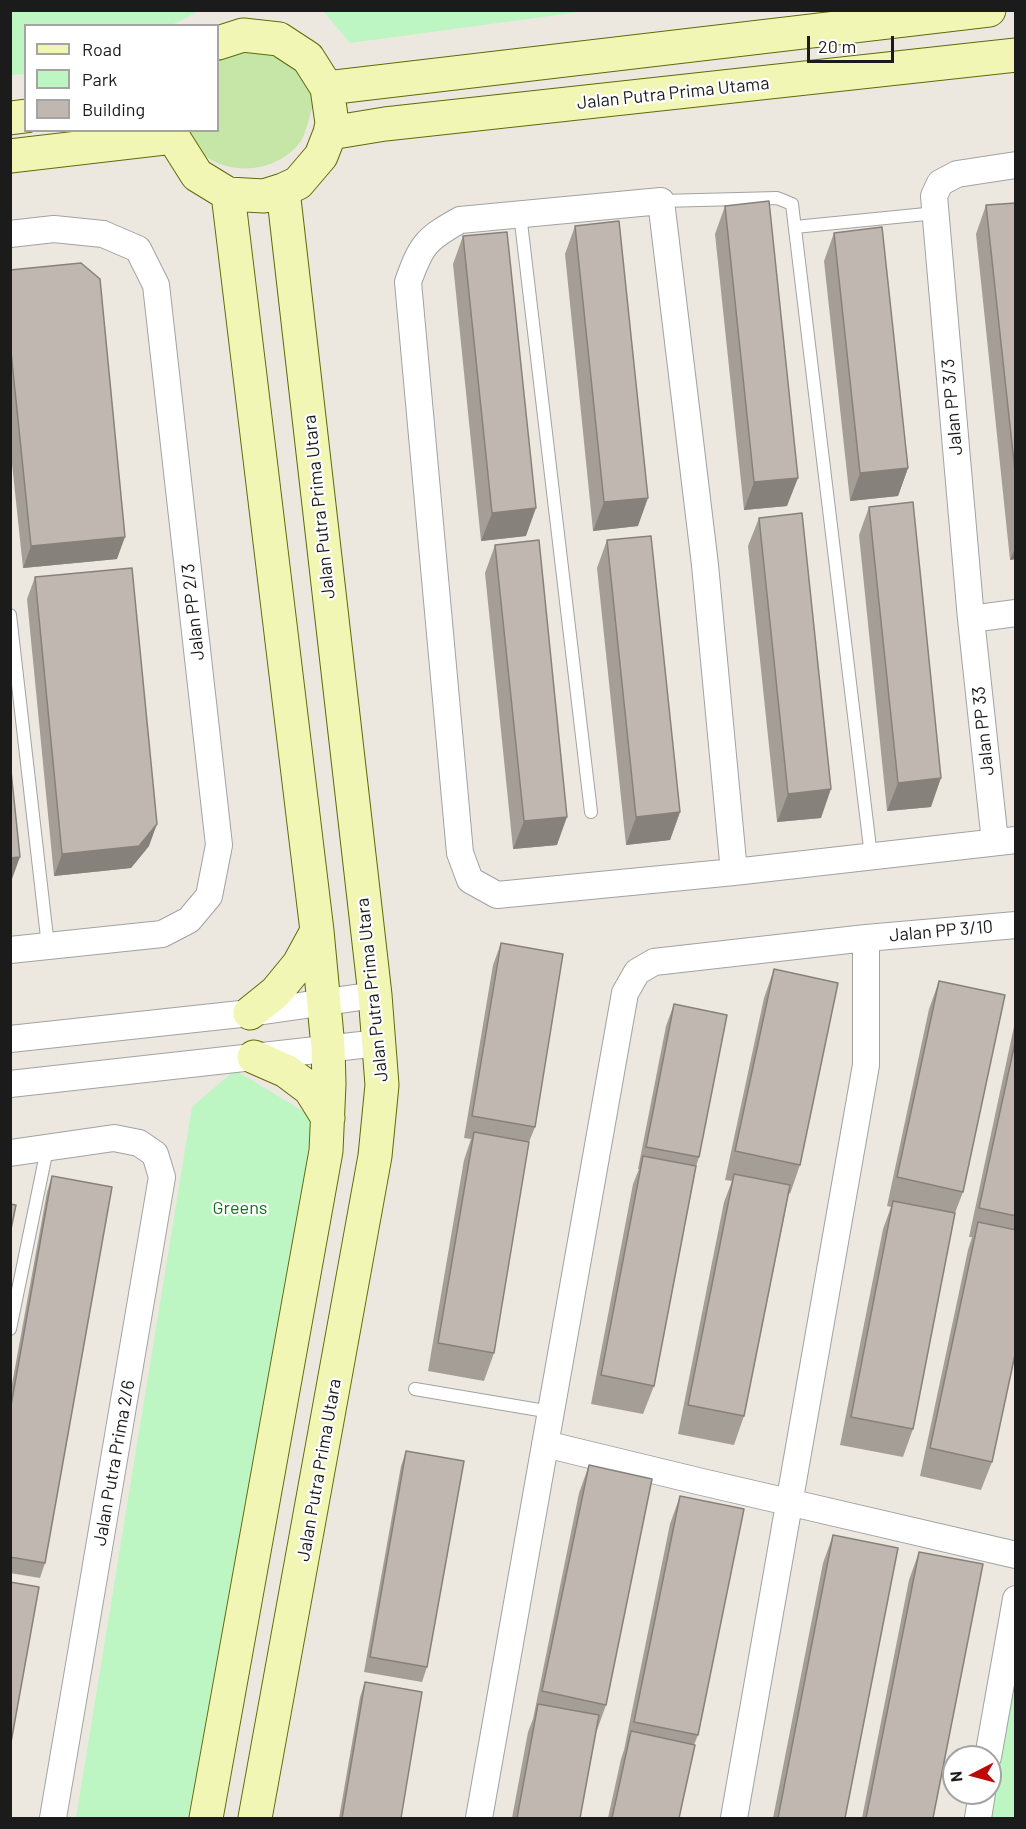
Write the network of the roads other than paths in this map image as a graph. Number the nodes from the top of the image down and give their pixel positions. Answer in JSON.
{"nodes":[{"id":1,"x":988,"y":10,"type":"edge"},
{"id":2,"x":219,"y":43,"type":"edge"},
{"id":3,"x":1016,"y":55,"type":"edge"},
{"id":4,"x":327,"y":88,"type":"junction"},
{"id":5,"x":330,"y":133,"type":"junction"},
{"id":6,"x":173,"y":134,"type":"edge"},
{"id":7,"x":10,"y":156,"type":"edge"},
{"id":8,"x":1016,"y":165,"type":"edge"},
{"id":9,"x":283,"y":190,"type":"junction"},
{"id":10,"x":228,"y":194,"type":"junction"},
{"id":11,"x":661,"y":201,"type":"junction"},
{"id":12,"x":935,"y":204,"type":"junction"},
{"id":13,"x":520,"y":214,"type":"junction"},
{"id":14,"x":795,"y":226,"type":"junction"},
{"id":15,"x":10,"y":234,"type":"edge"},
{"id":16,"x":1016,"y":613,"type":"edge"},
{"id":17,"x":10,"y":615,"type":"edge"},
{"id":18,"x":970,"y":619,"type":"junction"},
{"id":19,"x":591,"y":812,"type":"dead end"},
{"id":20,"x":1005,"y":841,"type":"edge"},
{"id":21,"x":871,"y":856,"type":"junction"},
{"id":22,"x":734,"y":872,"type":"junction"},
{"id":23,"x":1016,"y":925,"type":"edge"},
{"id":24,"x":316,"y":931,"type":"junction"},
{"id":25,"x":866,"y":938,"type":"junction"},
{"id":26,"x":48,"y":946,"type":"junction"},
{"id":27,"x":10,"y":950,"type":"edge"},
{"id":28,"x":375,"y":995,"type":"junction"},
{"id":29,"x":324,"y":1001,"type":"junction"},
{"id":30,"x":250,"y":1012,"type":"junction"},
{"id":31,"x":10,"y":1039,"type":"edge"},
{"id":32,"x":379,"y":1042,"type":"junction"},
{"id":33,"x":328,"y":1047,"type":"junction"},
{"id":34,"x":254,"y":1057,"type":"junction"},
{"id":35,"x":10,"y":1084,"type":"edge"},
{"id":36,"x":328,"y":1118,"type":"junction"},
{"id":37,"x":46,"y":1149,"type":"junction"},
{"id":38,"x":10,"y":1153,"type":"edge"},
{"id":39,"x":10,"y":1329,"type":"edge"},
{"id":40,"x":415,"y":1389,"type":"dead end"},
{"id":41,"x":551,"y":1412,"type":"junction"},
{"id":42,"x":544,"y":1444,"type":"junction"},
{"id":43,"x":789,"y":1502,"type":"junction"},
{"id":44,"x":1016,"y":1555,"type":"edge"},
{"id":45,"x":1016,"y":1599,"type":"edge"},
{"id":46,"x":990,"y":1745,"type":"edge"},
{"id":47,"x":53,"y":1818,"type":"edge"},
{"id":48,"x":206,"y":1818,"type":"edge"},
{"id":49,"x":255,"y":1818,"type":"edge"},
{"id":50,"x":479,"y":1818,"type":"edge"},
{"id":51,"x":734,"y":1818,"type":"edge"}],
"edges":[{"from":1,"to":4,"type":"main road"},
{"from":2,"to":4,"type":"main road"},
{"from":3,"to":5,"type":"main road","name":"Jalan Putra Prima Utama"},
{"from":4,"to":5,"type":"main road"},
{"from":5,"to":9,"type":"main road"},
{"from":6,"to":7,"type":"main road"},
{"from":6,"to":10,"type":"main road"},
{"from":8,"to":12,"type":"street"},
{"from":9,"to":10,"type":"main road"},
{"from":9,"to":28,"type":"main road","name":"Jalan Putra Prima Utara"},
{"from":10,"to":24,"type":"main road"},
{"from":11,"to":13,"type":"street"},
{"from":11,"to":14,"type":"lane"},
{"from":11,"to":22,"type":"street"},
{"from":12,"to":14,"type":"lane"},
{"from":12,"to":18,"type":"street","name":"Jalan PP 3/3"},
{"from":13,"to":19,"type":"lane"},
{"from":13,"to":22,"type":"street"},
{"from":14,"to":21,"type":"lane"},
{"from":15,"to":26,"type":"street","name":"Jalan PP 2/3"},
{"from":16,"to":18,"type":"street"},
{"from":17,"to":26,"type":"lane"},
{"from":18,"to":20,"type":"street","name":"Jalan PP 33"},
{"from":20,"to":21,"type":"street"},
{"from":21,"to":22,"type":"street"},
{"from":23,"to":25,"type":"street","name":"Jalan PP 3/10"},
{"from":24,"to":29,"type":"main road"},
{"from":24,"to":30,"type":"main road"},
{"from":25,"to":41,"type":"street","name":"Jalan PP 3/10"},
{"from":25,"to":43,"type":"street"},
{"from":26,"to":27,"type":"street","name":"Jalan PP 2/3"},
{"from":28,"to":29,"type":"street"},
{"from":28,"to":32,"type":"main road","name":"Jalan Putra Prima Utara"},
{"from":29,"to":30,"type":"street"},
{"from":29,"to":33,"type":"main road"},
{"from":30,"to":31,"type":"street"},
{"from":32,"to":33,"type":"street"},
{"from":32,"to":49,"type":"main road","name":"Jalan Putra Prima Utara"},
{"from":33,"to":34,"type":"street"},
{"from":33,"to":36,"type":"main road"},
{"from":34,"to":35,"type":"street"},
{"from":34,"to":36,"type":"main road"},
{"from":36,"to":48,"type":"main road"},
{"from":37,"to":38,"type":"street"},
{"from":37,"to":39,"type":"lane"},
{"from":37,"to":47,"type":"street","name":"Jalan Putra Prima 2/6"},
{"from":40,"to":41,"type":"lane"},
{"from":41,"to":42,"type":"street","name":"Jalan PP 3/10"},
{"from":42,"to":43,"type":"street"},
{"from":42,"to":50,"type":"street","name":"Jalan PP 3/10"},
{"from":43,"to":44,"type":"street"},
{"from":43,"to":51,"type":"street"},
{"from":45,"to":46,"type":"street"}]}
